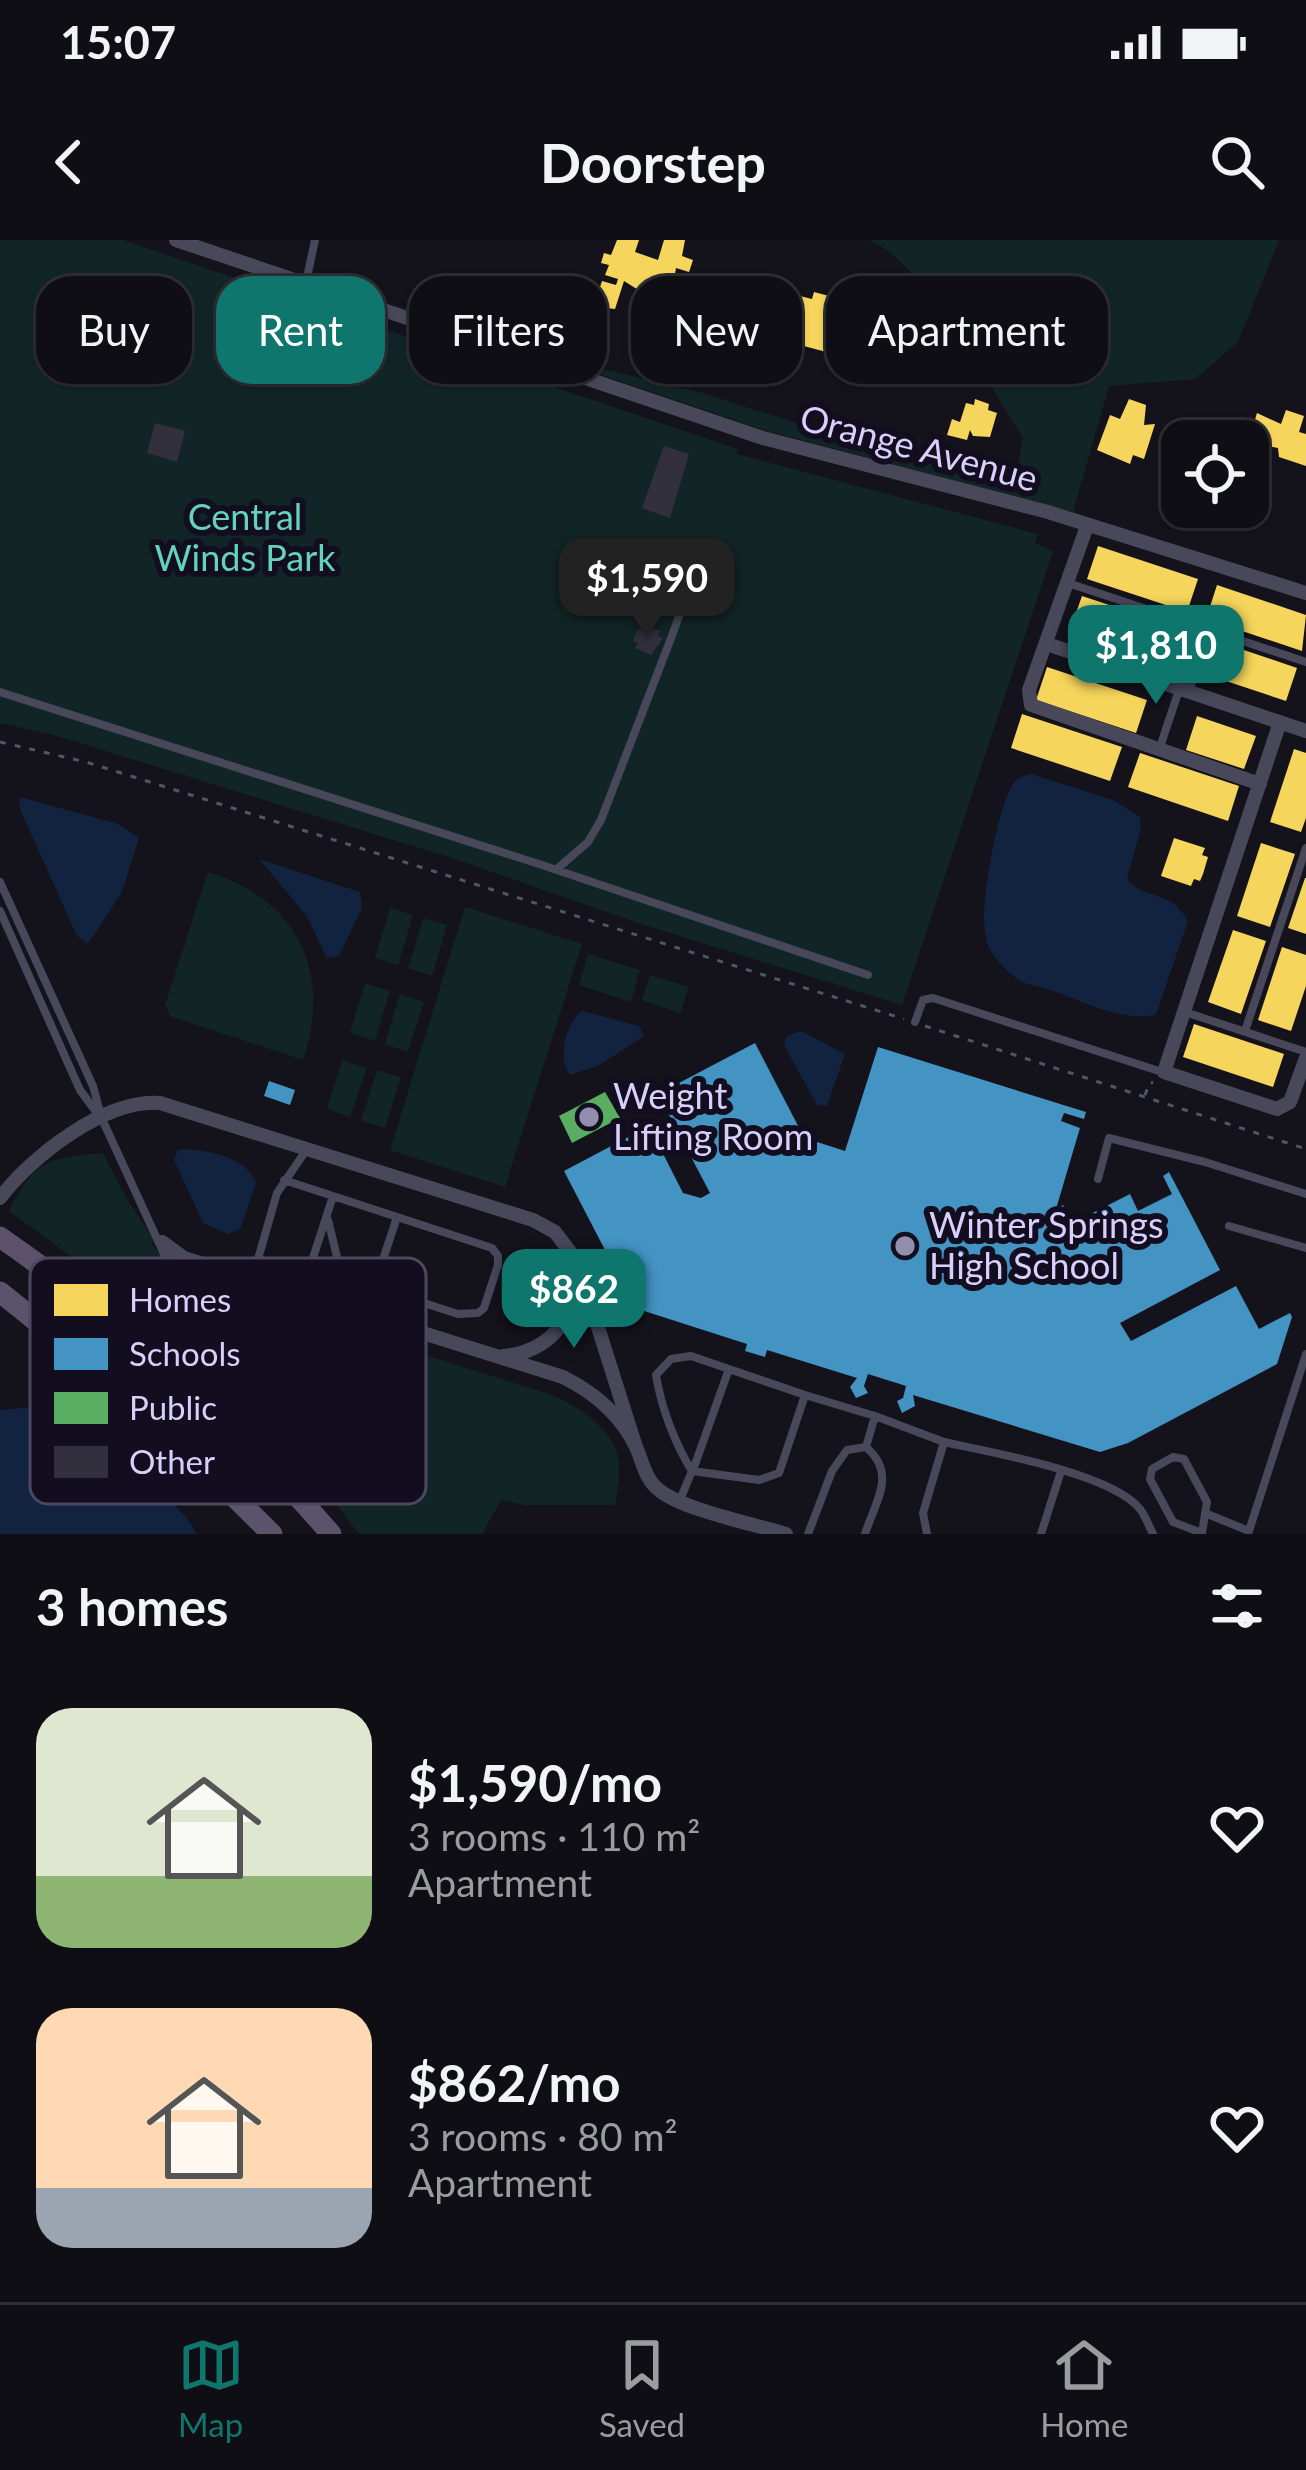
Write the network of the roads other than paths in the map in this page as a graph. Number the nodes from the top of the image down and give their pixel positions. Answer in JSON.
{"nodes":[{"id":1,"x":176,"y":240,"type":"edge"},
{"id":2,"x":315,"y":240,"type":"edge"},
{"id":3,"x":285,"y":276,"type":"edge"},
{"id":4,"x":307,"y":276,"type":"edge"},
{"id":5,"x":385,"y":311,"type":"edge"},
{"id":6,"x":1087,"y":526,"type":"junction"},
{"id":7,"x":691,"y":562,"type":"dead end"},
{"id":8,"x":1068,"y":583,"type":"junction"},
{"id":9,"x":1306,"y":593,"type":"edge"},
{"id":10,"x":1209,"y":629,"type":"junction"},
{"id":11,"x":1048,"y":644,"type":"junction"},
{"id":12,"x":1306,"y":662,"type":"edge"},
{"id":13,"x":1184,"y":690,"type":"junction"},
{"id":14,"x":0,"y":692,"type":"edge"},
{"id":15,"x":1280,"y":722,"type":"junction"},
{"id":16,"x":1306,"y":731,"type":"edge"},
{"id":17,"x":1159,"y":751,"type":"junction"},
{"id":18,"x":1260,"y":784,"type":"junction"},
{"id":19,"x":1306,"y":848,"type":"edge"},
{"id":20,"x":556,"y":870,"type":"junction"},
{"id":21,"x":0,"y":882,"type":"edge"},
{"id":22,"x":0,"y":911,"type":"edge"},
{"id":23,"x":868,"y":975,"type":"dead end"},
{"id":24,"x":1184,"y":1011,"type":"junction"},
{"id":25,"x":915,"y":1022,"type":"road end"},
{"id":26,"x":1245,"y":1031,"type":"junction"},
{"id":27,"x":1306,"y":1055,"type":"edge"},
{"id":28,"x":1166,"y":1080,"type":"junction"},
{"id":29,"x":102,"y":1119,"type":"junction"},
{"id":30,"x":308,"y":1148,"type":"junction"},
{"id":31,"x":1098,"y":1179,"type":"dead end"},
{"id":32,"x":284,"y":1180,"type":"junction"},
{"id":33,"x":1306,"y":1194,"type":"edge"},
{"id":34,"x":333,"y":1196,"type":"junction"},
{"id":35,"x":0,"y":1198,"type":"edge"},
{"id":36,"x":327,"y":1216,"type":"junction"},
{"id":37,"x":397,"y":1217,"type":"junction"},
{"id":38,"x":1229,"y":1226,"type":"dead end"},
{"id":39,"x":0,"y":1237,"type":"edge"},
{"id":40,"x":162,"y":1242,"type":"junction"},
{"id":41,"x":1306,"y":1248,"type":"edge"},
{"id":42,"x":169,"y":1258,"type":"edge"},
{"id":43,"x":184,"y":1258,"type":"edge"},
{"id":44,"x":259,"y":1258,"type":"edge"},
{"id":45,"x":313,"y":1258,"type":"edge"},
{"id":46,"x":337,"y":1258,"type":"edge"},
{"id":47,"x":382,"y":1258,"type":"edge"},
{"id":48,"x":30,"y":1259,"type":"edge"},
{"id":49,"x":581,"y":1272,"type":"junction"},
{"id":50,"x":0,"y":1292,"type":"edge"},
{"id":51,"x":426,"y":1304,"type":"edge"},
{"id":52,"x":30,"y":1316,"type":"edge"},
{"id":53,"x":426,"y":1334,"type":"edge"},
{"id":54,"x":1306,"y":1354,"type":"edge"},
{"id":55,"x":498,"y":1357,"type":"junction"},
{"id":56,"x":729,"y":1369,"type":"junction"},
{"id":57,"x":805,"y":1395,"type":"junction"},
{"id":58,"x":874,"y":1416,"type":"junction"},
{"id":59,"x":944,"y":1442,"type":"junction"},
{"id":60,"x":636,"y":1447,"type":"junction"},
{"id":61,"x":866,"y":1447,"type":"junction"},
{"id":62,"x":692,"y":1471,"type":"junction"},
{"id":63,"x":1061,"y":1471,"type":"junction"},
{"id":64,"x":680,"y":1501,"type":"junction"},
{"id":65,"x":242,"y":1504,"type":"edge"},
{"id":66,"x":304,"y":1504,"type":"edge"},
{"id":67,"x":1205,"y":1513,"type":"junction"},
{"id":68,"x":1249,"y":1532,"type":"edge"},
{"id":69,"x":1202,"y":1533,"type":"edge"},
{"id":70,"x":272,"y":1534,"type":"edge"},
{"id":71,"x":331,"y":1534,"type":"edge"},
{"id":72,"x":786,"y":1534,"type":"edge"},
{"id":73,"x":808,"y":1534,"type":"edge"},
{"id":74,"x":866,"y":1534,"type":"edge"},
{"id":75,"x":927,"y":1534,"type":"edge"},
{"id":76,"x":1041,"y":1534,"type":"edge"},
{"id":77,"x":1153,"y":1534,"type":"edge"}],
"edges":[{"from":1,"to":3,"type":"street","name":"Orange Avenue"},
{"from":2,"to":4,"type":"lane"},
{"from":5,"to":6,"type":"street","name":"Orange Avenue"},
{"from":6,"to":8,"type":"street"},
{"from":6,"to":9,"type":"street","name":"Orange Avenue"},
{"from":7,"to":20,"type":"lane"},
{"from":8,"to":10,"type":"lane"},
{"from":8,"to":11,"type":"street"},
{"from":10,"to":12,"type":"lane"},
{"from":10,"to":13,"type":"lane"},
{"from":11,"to":13,"type":"street"},
{"from":11,"to":17,"type":"street"},
{"from":13,"to":15,"type":"street"},
{"from":13,"to":17,"type":"lane"},
{"from":14,"to":20,"type":"lane"},
{"from":15,"to":16,"type":"street"},
{"from":15,"to":18,"type":"street"},
{"from":17,"to":18,"type":"street"},
{"from":18,"to":24,"type":"street"},
{"from":19,"to":26,"type":"lane"},
{"from":20,"to":23,"type":"lane"},
{"from":21,"to":29,"type":"lane"},
{"from":22,"to":29,"type":"lane"},
{"from":24,"to":26,"type":"lane"},
{"from":24,"to":28,"type":"street"},
{"from":25,"to":28,"type":"lane"},
{"from":26,"to":27,"type":"lane"},
{"from":27,"to":28,"type":"street"},
{"from":29,"to":30,"type":"street"},
{"from":29,"to":35,"type":"street"},
{"from":29,"to":40,"type":"lane"},
{"from":30,"to":32,"type":"lane"},
{"from":30,"to":49,"type":"street"},
{"from":31,"to":33,"type":"lane"},
{"from":32,"to":34,"type":"lane"},
{"from":32,"to":44,"type":"lane"},
{"from":34,"to":36,"type":"lane"},
{"from":34,"to":37,"type":"lane"},
{"from":36,"to":45,"type":"lane"},
{"from":36,"to":46,"type":"lane"},
{"from":37,"to":47,"type":"lane"},
{"from":37,"to":51,"type":"lane"},
{"from":38,"to":41,"type":"lane"},
{"from":39,"to":48,"type":"main road"},
{"from":40,"to":42,"type":"lane"},
{"from":40,"to":43,"type":"street"},
{"from":49,"to":55,"type":"street"},
{"from":49,"to":60,"type":"street"},
{"from":50,"to":52,"type":"main road"},
{"from":53,"to":55,"type":"street"},
{"from":54,"to":68,"type":"lane"},
{"from":55,"to":60,"type":"street"},
{"from":56,"to":57,"type":"lane"},
{"from":56,"to":62,"type":"lane"},
{"from":56,"to":62,"type":"lane"},
{"from":57,"to":58,"type":"lane"},
{"from":57,"to":62,"type":"lane"},
{"from":58,"to":59,"type":"lane"},
{"from":58,"to":61,"type":"lane"},
{"from":59,"to":63,"type":"lane"},
{"from":59,"to":75,"type":"lane"},
{"from":60,"to":64,"type":"street"},
{"from":61,"to":73,"type":"lane"},
{"from":61,"to":74,"type":"lane"},
{"from":62,"to":64,"type":"lane"},
{"from":63,"to":76,"type":"lane"},
{"from":63,"to":77,"type":"lane"},
{"from":64,"to":72,"type":"street"},
{"from":65,"to":70,"type":"main road"},
{"from":66,"to":71,"type":"main road"},
{"from":67,"to":68,"type":"lane"},
{"from":67,"to":69,"type":"lane"},
{"from":67,"to":69,"type":"lane"}]}
